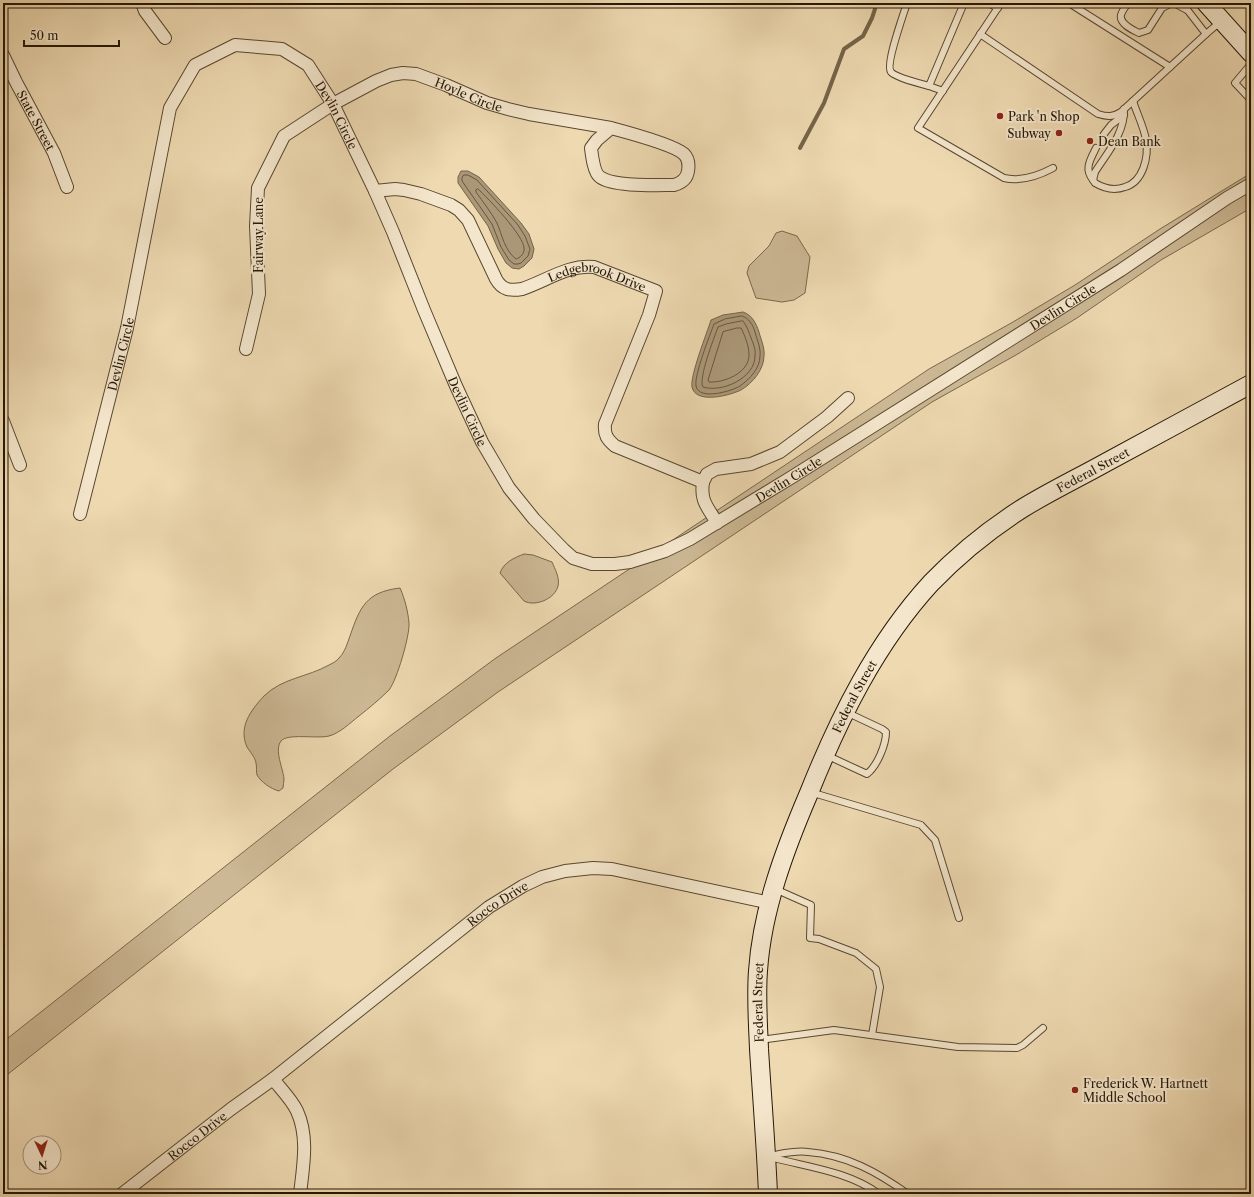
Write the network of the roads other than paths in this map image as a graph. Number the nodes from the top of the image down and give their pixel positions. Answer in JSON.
{"nodes":[{"id":1,"x":907,"y":3,"type":"edge"},
{"id":2,"x":964,"y":3,"type":"edge"},
{"id":3,"x":988,"y":3,"type":"edge"},
{"id":4,"x":1069,"y":3,"type":"edge"},
{"id":5,"x":1128,"y":3,"type":"edge"},
{"id":6,"x":1173,"y":3,"type":"edge"},
{"id":7,"x":1182,"y":3,"type":"edge"},
{"id":8,"x":1206,"y":3,"type":"edge"},
{"id":9,"x":1000,"y":5,"type":"edge"},
{"id":10,"x":143,"y":7,"type":"edge"},
{"id":11,"x":1190,"y":12,"type":"junction"},
{"id":12,"x":1222,"y":21,"type":"junction"},
{"id":13,"x":980,"y":34,"type":"junction"},
{"id":14,"x":1206,"y":34,"type":"junction"},
{"id":15,"x":165,"y":38,"type":"dead end"},
{"id":16,"x":1251,"y":53,"type":"edge"},
{"id":17,"x":3,"y":55,"type":"edge"},
{"id":18,"x":1251,"y":64,"type":"edge"},
{"id":19,"x":1170,"y":67,"type":"junction"},
{"id":20,"x":929,"y":86,"type":"junction"},
{"id":21,"x":943,"y":91,"type":"junction"},
{"id":22,"x":1251,"y":100,"type":"edge"},
{"id":23,"x":1133,"y":102,"type":"junction"},
{"id":24,"x":333,"y":104,"type":"junction"},
{"id":25,"x":1124,"y":112,"type":"junction"},
{"id":26,"x":611,"y":128,"type":"junction"},
{"id":27,"x":1104,"y":134,"type":"dead end"},
{"id":28,"x":1096,"y":148,"type":"dead end"},
{"id":29,"x":1053,"y":168,"type":"dead end"},
{"id":30,"x":1093,"y":180,"type":"junction"},
{"id":31,"x":1251,"y":184,"type":"edge"},
{"id":32,"x":67,"y":187,"type":"dead end"},
{"id":33,"x":375,"y":190,"type":"junction"},
{"id":34,"x":246,"y":348,"type":"dead end"},
{"id":35,"x":1251,"y":384,"type":"edge"},
{"id":36,"x":848,"y":398,"type":"dead end"},
{"id":37,"x":3,"y":421,"type":"edge"},
{"id":38,"x":20,"y":465,"type":"dead end"},
{"id":39,"x":703,"y":482,"type":"junction"},
{"id":40,"x":80,"y":514,"type":"dead end"},
{"id":41,"x":718,"y":523,"type":"junction"},
{"id":42,"x":845,"y":711,"type":"junction"},
{"id":43,"x":825,"y":754,"type":"junction"},
{"id":44,"x":809,"y":792,"type":"junction"},
{"id":45,"x":772,"y":896,"type":"junction"},
{"id":46,"x":959,"y":918,"type":"dead end"},
{"id":47,"x":1043,"y":1028,"type":"dead end"},
{"id":48,"x":872,"y":1035,"type":"junction"},
{"id":49,"x":759,"y":1041,"type":"junction"},
{"id":50,"x":273,"y":1079,"type":"junction"},
{"id":51,"x":766,"y":1156,"type":"junction"},
{"id":52,"x":122,"y":1194,"type":"edge"},
{"id":53,"x":300,"y":1194,"type":"edge"},
{"id":54,"x":768,"y":1194,"type":"edge"},
{"id":55,"x":879,"y":1194,"type":"edge"},
{"id":56,"x":908,"y":1194,"type":"edge"}],
"edges":[{"from":1,"to":20,"type":"lane"},
{"from":2,"to":20,"type":"lane"},
{"from":3,"to":9,"type":"lane"},
{"from":4,"to":19,"type":"lane"},
{"from":5,"to":6,"type":"lane"},
{"from":6,"to":11,"type":"lane"},
{"from":7,"to":11,"type":"lane"},
{"from":8,"to":12,"type":"street"},
{"from":9,"to":13,"type":"lane"},
{"from":10,"to":15,"type":"street"},
{"from":11,"to":14,"type":"lane"},
{"from":12,"to":14,"type":"lane"},
{"from":12,"to":16,"type":"street"},
{"from":13,"to":21,"type":"lane"},
{"from":13,"to":25,"type":"lane"},
{"from":14,"to":19,"type":"lane"},
{"from":17,"to":32,"type":"street","name":"State Street"},
{"from":18,"to":22,"type":"lane"},
{"from":19,"to":23,"type":"lane"},
{"from":20,"to":21,"type":"lane"},
{"from":21,"to":29,"type":"lane"},
{"from":23,"to":25,"type":"lane"},
{"from":23,"to":30,"type":"lane"},
{"from":24,"to":26,"type":"street","name":"Hoyle Circle"},
{"from":24,"to":33,"type":"street","name":"Devlin Circle"},
{"from":24,"to":34,"type":"street","name":"Fairway Lane"},
{"from":24,"to":40,"type":"street","name":"Devlin Circle"},
{"from":25,"to":27,"type":"lane"},
{"from":25,"to":30,"type":"lane"},
{"from":26,"to":26,"type":"street","name":"Hoyle Circle"},
{"from":28,"to":30,"type":"lane"},
{"from":31,"to":41,"type":"street","name":"Devlin Circle"},
{"from":33,"to":39,"type":"street","name":"Ledgebrook Drive"},
{"from":33,"to":41,"type":"street","name":"Devlin Circle"},
{"from":35,"to":42,"type":"street","name":"Federal Street"},
{"from":36,"to":39,"type":"street"},
{"from":37,"to":38,"type":"street"},
{"from":39,"to":41,"type":"street"},
{"from":42,"to":43,"type":"street","name":"Federal Street"},
{"from":42,"to":43,"type":"lane"},
{"from":43,"to":44,"type":"street","name":"Federal Street"},
{"from":44,"to":45,"type":"street","name":"Federal Street"},
{"from":44,"to":46,"type":"lane"},
{"from":45,"to":48,"type":"lane"},
{"from":45,"to":49,"type":"street","name":"Federal Street"},
{"from":45,"to":50,"type":"street","name":"Rocco Drive"},
{"from":47,"to":48,"type":"lane"},
{"from":48,"to":49,"type":"lane"},
{"from":49,"to":51,"type":"street","name":"Federal Street"},
{"from":50,"to":52,"type":"street","name":"Rocco Drive"},
{"from":50,"to":53,"type":"street"},
{"from":51,"to":54,"type":"street","name":"Federal Street"},
{"from":51,"to":55,"type":"lane"},
{"from":51,"to":56,"type":"lane"}]}
